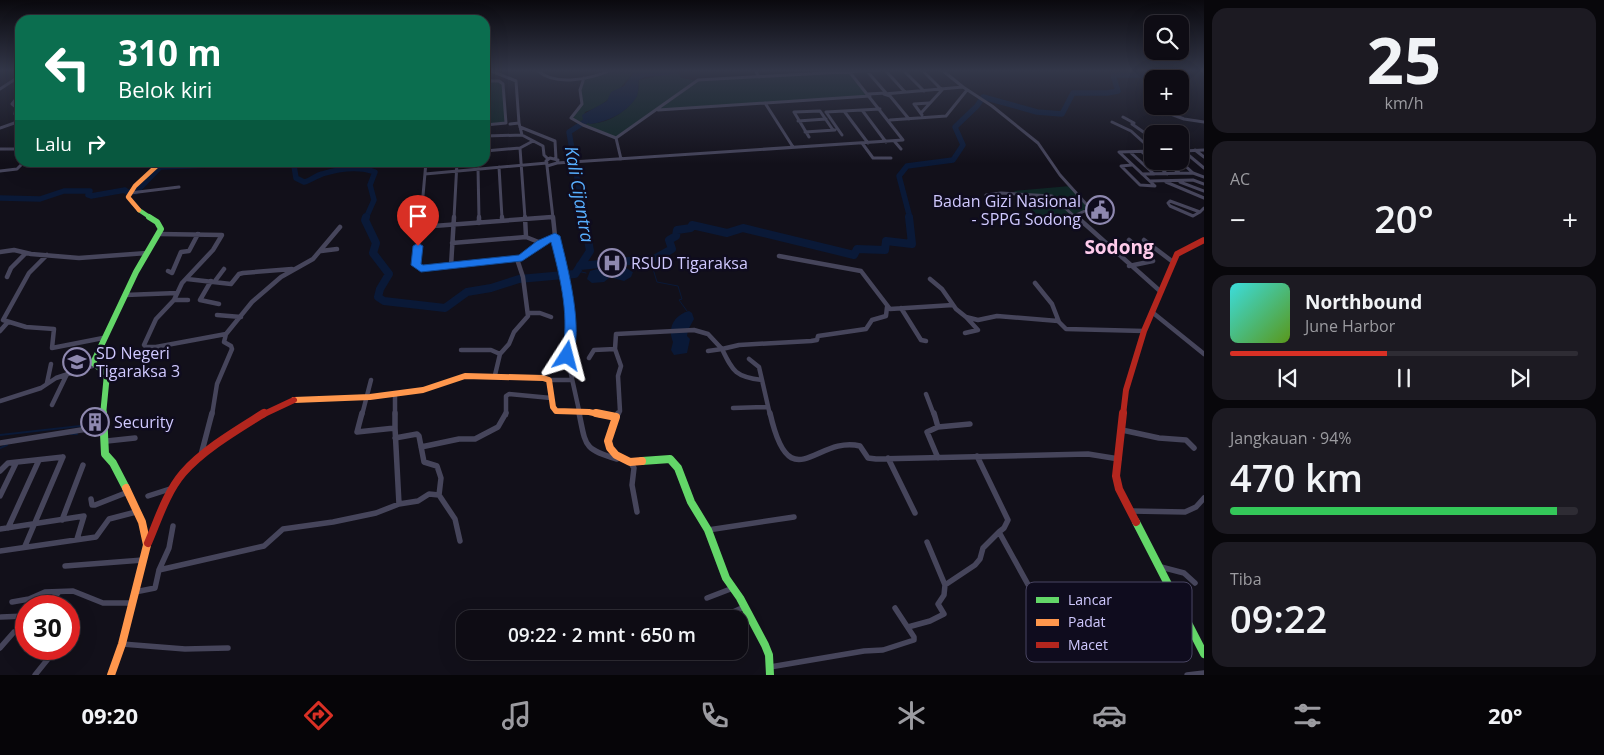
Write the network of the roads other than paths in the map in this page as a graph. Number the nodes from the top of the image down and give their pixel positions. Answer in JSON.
{"nodes":[{"id":1,"x":504,"y":102,"type":"edge"},
{"id":2,"x":518,"y":102,"type":"edge"},
{"id":3,"x":582,"y":102,"type":"edge"},
{"id":4,"x":668,"y":102,"type":"edge"},
{"id":5,"x":787,"y":102,"type":"edge"},
{"id":6,"x":874,"y":102,"type":"edge"},
{"id":7,"x":894,"y":102,"type":"edge"},
{"id":8,"x":958,"y":102,"type":"edge"},
{"id":9,"x":984,"y":102,"type":"edge"},
{"id":10,"x":765,"y":103,"type":"junction"},
{"id":11,"x":930,"y":103,"type":"joint"},
{"id":12,"x":726,"y":105,"type":"junction"},
{"id":13,"x":879,"y":108,"type":"junction"},
{"id":14,"x":853,"y":109,"type":"junction"},
{"id":15,"x":656,"y":110,"type":"junction"},
{"id":16,"x":820,"y":110,"type":"junction"},
{"id":17,"x":862,"y":110,"type":"junction"},
{"id":18,"x":844,"y":111,"type":"junction"},
{"id":19,"x":729,"y":112,"type":"dead end"},
{"id":20,"x":921,"y":113,"type":"junction"},
{"id":21,"x":1171,"y":115,"type":"edge"},
{"id":22,"x":925,"y":118,"type":"junction"},
{"id":23,"x":1123,"y":118,"type":"dead end"},
{"id":24,"x":828,"y":119,"type":"junction"},
{"id":25,"x":909,"y":119,"type":"junction"},
{"id":26,"x":890,"y":120,"type":"junction"},
{"id":27,"x":798,"y":121,"type":"junction"},
{"id":28,"x":1112,"y":122,"type":"dead end"},
{"id":29,"x":1204,"y":122,"type":"edge"},
{"id":30,"x":15,"y":123,"type":"edge"},
{"id":31,"x":510,"y":124,"type":"dead end"},
{"id":32,"x":1132,"y":124,"type":"junction"},
{"id":33,"x":490,"y":125,"type":"edge"},
{"id":34,"x":520,"y":125,"type":"junction"},
{"id":35,"x":1122,"y":127,"type":"junction"},
{"id":36,"x":0,"y":128,"type":"edge"},
{"id":37,"x":833,"y":130,"type":"junction"},
{"id":38,"x":838,"y":130,"type":"junction"},
{"id":39,"x":1142,"y":130,"type":"joint"},
{"id":40,"x":530,"y":131,"type":"junction"},
{"id":41,"x":1131,"y":131,"type":"junction"},
{"id":42,"x":806,"y":132,"type":"junction"},
{"id":43,"x":842,"y":135,"type":"dead end"},
{"id":44,"x":490,"y":136,"type":"edge"},
{"id":45,"x":522,"y":136,"type":"junction"},
{"id":46,"x":809,"y":137,"type":"dead end"},
{"id":47,"x":616,"y":138,"type":"junction"},
{"id":48,"x":533,"y":142,"type":"junction"},
{"id":49,"x":886,"y":142,"type":"junction"},
{"id":50,"x":895,"y":142,"type":"junction"},
{"id":51,"x":868,"y":143,"type":"junction"},
{"id":52,"x":1144,"y":143,"type":"edge"},
{"id":53,"x":862,"y":144,"type":"junction"},
{"id":54,"x":792,"y":147,"type":"junction"},
{"id":55,"x":520,"y":148,"type":"junction"},
{"id":56,"x":15,"y":149,"type":"edge"},
{"id":57,"x":900,"y":149,"type":"dead end"},
{"id":58,"x":1,"y":150,"type":"edge"},
{"id":59,"x":1189,"y":150,"type":"edge"},
{"id":60,"x":1195,"y":150,"type":"junction"},
{"id":61,"x":1204,"y":150,"type":"edge"},
{"id":62,"x":490,"y":151,"type":"edge"},
{"id":63,"x":1142,"y":151,"type":"edge"},
{"id":64,"x":1130,"y":152,"type":"junction"},
{"id":65,"x":1189,"y":156,"type":"edge"},
{"id":66,"x":1204,"y":157,"type":"edge"},
{"id":67,"x":891,"y":158,"type":"dead end"},
{"id":68,"x":621,"y":159,"type":"junction"},
{"id":69,"x":557,"y":161,"type":"junction"},
{"id":70,"x":547,"y":162,"type":"junction"},
{"id":71,"x":522,"y":164,"type":"junction"},
{"id":72,"x":490,"y":165,"type":"edge"},
{"id":73,"x":1132,"y":165,"type":"junction"},
{"id":74,"x":19,"y":167,"type":"edge"},
{"id":75,"x":156,"y":167,"type":"edge"},
{"id":76,"x":426,"y":167,"type":"edge"},
{"id":77,"x":452,"y":167,"type":"edge"},
{"id":78,"x":457,"y":167,"type":"edge"},
{"id":79,"x":468,"y":167,"type":"edge"},
{"id":80,"x":499,"y":167,"type":"junction"},
{"id":81,"x":478,"y":168,"type":"junction"},
{"id":82,"x":1204,"y":168,"type":"edge"},
{"id":83,"x":1189,"y":169,"type":"edge"},
{"id":84,"x":1163,"y":170,"type":"edge"},
{"id":85,"x":1176,"y":170,"type":"edge"},
{"id":86,"x":0,"y":171,"type":"edge"},
{"id":87,"x":425,"y":173,"type":"junction"},
{"id":88,"x":1179,"y":173,"type":"junction"},
{"id":89,"x":1193,"y":173,"type":"junction"},
{"id":90,"x":1142,"y":174,"type":"junction"},
{"id":91,"x":1154,"y":174,"type":"junction"},
{"id":92,"x":1167,"y":174,"type":"junction"},
{"id":93,"x":1204,"y":177,"type":"edge"},
{"id":94,"x":1150,"y":181,"type":"junction"},
{"id":95,"x":1162,"y":181,"type":"junction"},
{"id":96,"x":1178,"y":181,"type":"junction"},
{"id":97,"x":1204,"y":184,"type":"edge"},
{"id":98,"x":179,"y":187,"type":"dead end"},
{"id":99,"x":1204,"y":191,"type":"edge"},
{"id":100,"x":130,"y":194,"type":"junction"},
{"id":101,"x":986,"y":195,"type":"dead end"},
{"id":102,"x":1204,"y":198,"type":"edge"},
{"id":103,"x":1204,"y":208,"type":"edge"},
{"id":104,"x":1200,"y":212,"type":"junction"},
{"id":105,"x":552,"y":217,"type":"junction"},
{"id":106,"x":1075,"y":217,"type":"junction"},
{"id":107,"x":526,"y":220,"type":"junction"},
{"id":108,"x":502,"y":221,"type":"junction"},
{"id":109,"x":479,"y":223,"type":"junction"},
{"id":110,"x":454,"y":224,"type":"junction"},
{"id":111,"x":340,"y":227,"type":"dead end"},
{"id":112,"x":420,"y":227,"type":"junction"},
{"id":113,"x":159,"y":234,"type":"junction"},
{"id":114,"x":198,"y":234,"type":"junction"},
{"id":115,"x":555,"y":236,"type":"junction"},
{"id":116,"x":526,"y":237,"type":"junction"},
{"id":117,"x":1129,"y":240,"type":"dead end"},
{"id":118,"x":1144,"y":240,"type":"dead end"},
{"id":119,"x":1204,"y":240,"type":"edge"},
{"id":120,"x":452,"y":242,"type":"junction"},
{"id":121,"x":540,"y":243,"type":"junction"},
{"id":122,"x":337,"y":249,"type":"dead end"},
{"id":123,"x":1140,"y":249,"type":"junction"},
{"id":124,"x":321,"y":251,"type":"junction"},
{"id":125,"x":0,"y":252,"type":"edge"},
{"id":126,"x":26,"y":253,"type":"junction"},
{"id":127,"x":147,"y":253,"type":"junction"},
{"id":128,"x":1114,"y":254,"type":"junction"},
{"id":129,"x":47,"y":255,"type":"junction"},
{"id":130,"x":779,"y":256,"type":"dead end"},
{"id":131,"x":517,"y":259,"type":"junction"},
{"id":132,"x":1173,"y":262,"type":"junction"},
{"id":133,"x":451,"y":266,"type":"junction"},
{"id":134,"x":1129,"y":266,"type":"junction"},
{"id":135,"x":295,"y":269,"type":"junction"},
{"id":136,"x":224,"y":270,"type":"dead end"},
{"id":137,"x":168,"y":272,"type":"dead end"},
{"id":138,"x":7,"y":277,"type":"dead end"},
{"id":139,"x":187,"y":279,"type":"junction"},
{"id":140,"x":930,"y":279,"type":"dead end"},
{"id":141,"x":213,"y":281,"type":"junction"},
{"id":142,"x":1036,"y":282,"type":"dead end"},
{"id":143,"x":1160,"y":291,"type":"junction"},
{"id":144,"x":177,"y":292,"type":"junction"},
{"id":145,"x":125,"y":296,"type":"junction"},
{"id":146,"x":174,"y":300,"type":"junction"},
{"id":147,"x":188,"y":300,"type":"dead end"},
{"id":148,"x":219,"y":304,"type":"dead end"},
{"id":149,"x":953,"y":305,"type":"junction"},
{"id":150,"x":887,"y":307,"type":"junction"},
{"id":151,"x":901,"y":308,"type":"junction"},
{"id":152,"x":1152,"y":312,"type":"junction"},
{"id":153,"x":528,"y":314,"type":"junction"},
{"id":154,"x":217,"y":315,"type":"dead end"},
{"id":155,"x":241,"y":317,"type":"junction"},
{"id":156,"x":551,"y":317,"type":"dead end"},
{"id":157,"x":966,"y":317,"type":"junction"},
{"id":158,"x":8,"y":322,"type":"junction"},
{"id":159,"x":1059,"y":322,"type":"junction"},
{"id":160,"x":0,"y":331,"type":"edge"},
{"id":161,"x":1144,"y":331,"type":"junction"},
{"id":162,"x":965,"y":333,"type":"dead end"},
{"id":163,"x":226,"y":334,"type":"junction"},
{"id":164,"x":103,"y":338,"type":"junction"},
{"id":165,"x":926,"y":341,"type":"dead end"},
{"id":166,"x":615,"y":349,"type":"junction"},
{"id":167,"x":722,"y":349,"type":"junction"},
{"id":168,"x":461,"y":350,"type":"dead end"},
{"id":169,"x":708,"y":351,"type":"dead end"},
{"id":170,"x":500,"y":354,"type":"junction"},
{"id":171,"x":1204,"y":354,"type":"edge"},
{"id":172,"x":589,"y":358,"type":"dead end"},
{"id":173,"x":749,"y":359,"type":"dead end"},
{"id":174,"x":51,"y":364,"type":"dead end"},
{"id":175,"x":95,"y":366,"type":"junction"},
{"id":176,"x":67,"y":374,"type":"junction"},
{"id":177,"x":495,"y":375,"type":"junction"},
{"id":178,"x":371,"y":380,"type":"dead end"},
{"id":179,"x":549,"y":380,"type":"junction"},
{"id":180,"x":572,"y":380,"type":"junction"},
{"id":181,"x":762,"y":380,"type":"junction"},
{"id":182,"x":47,"y":384,"type":"junction"},
{"id":183,"x":395,"y":394,"type":"junction"},
{"id":184,"x":926,"y":394,"type":"dead end"},
{"id":185,"x":365,"y":397,"type":"junction"},
{"id":186,"x":551,"y":398,"type":"junction"},
{"id":187,"x":0,"y":401,"type":"edge"},
{"id":188,"x":52,"y":405,"type":"dead end"},
{"id":189,"x":768,"y":407,"type":"junction"},
{"id":190,"x":733,"y":408,"type":"dead end"},
{"id":191,"x":578,"y":412,"type":"junction"},
{"id":192,"x":616,"y":417,"type":"junction"},
{"id":193,"x":970,"y":424,"type":"dead end"},
{"id":194,"x":106,"y":426,"type":"junction"},
{"id":195,"x":938,"y":427,"type":"junction"},
{"id":196,"x":394,"y":428,"type":"junction"},
{"id":197,"x":1122,"y":430,"type":"junction"},
{"id":198,"x":135,"y":438,"type":"dead end"},
{"id":199,"x":395,"y":438,"type":"junction"},
{"id":200,"x":107,"y":441,"type":"junction"},
{"id":201,"x":0,"y":442,"type":"edge"},
{"id":202,"x":421,"y":447,"type":"junction"},
{"id":203,"x":1194,"y":448,"type":"dead end"},
{"id":204,"x":977,"y":456,"type":"junction"},
{"id":205,"x":200,"y":457,"type":"junction"},
{"id":206,"x":888,"y":458,"type":"junction"},
{"id":207,"x":938,"y":458,"type":"junction"},
{"id":208,"x":1119,"y":459,"type":"junction"},
{"id":209,"x":39,"y":460,"type":"junction"},
{"id":210,"x":626,"y":461,"type":"junction"},
{"id":211,"x":16,"y":463,"type":"junction"},
{"id":212,"x":83,"y":465,"type":"dead end"},
{"id":213,"x":0,"y":471,"type":"edge"},
{"id":214,"x":173,"y":488,"type":"junction"},
{"id":215,"x":128,"y":492,"type":"junction"},
{"id":216,"x":439,"y":494,"type":"junction"},
{"id":217,"x":0,"y":496,"type":"edge"},
{"id":218,"x":148,"y":496,"type":"dead end"},
{"id":219,"x":1204,"y":498,"type":"edge"},
{"id":220,"x":91,"y":499,"type":"dead end"},
{"id":221,"x":399,"y":504,"type":"junction"},
{"id":222,"x":1130,"y":510,"type":"junction"},
{"id":223,"x":136,"y":512,"type":"junction"},
{"id":224,"x":636,"y":512,"type":"dead end"},
{"id":225,"x":915,"y":513,"type":"dead end"},
{"id":226,"x":794,"y":517,"type":"dead end"},
{"id":227,"x":62,"y":520,"type":"junction"},
{"id":228,"x":34,"y":525,"type":"junction"},
{"id":229,"x":173,"y":526,"type":"dead end"},
{"id":230,"x":8,"y":528,"type":"junction"},
{"id":231,"x":0,"y":529,"type":"edge"},
{"id":232,"x":708,"y":530,"type":"junction"},
{"id":233,"x":999,"y":532,"type":"junction"},
{"id":234,"x":77,"y":539,"type":"junction"},
{"id":235,"x":460,"y":541,"type":"dead end"},
{"id":236,"x":926,"y":542,"type":"dead end"},
{"id":237,"x":147,"y":545,"type":"junction"},
{"id":238,"x":25,"y":546,"type":"junction"},
{"id":239,"x":0,"y":551,"type":"edge"},
{"id":240,"x":143,"y":560,"type":"junction"},
{"id":241,"x":65,"y":566,"type":"dead end"},
{"id":242,"x":1159,"y":567,"type":"junction"},
{"id":243,"x":159,"y":570,"type":"junction"},
{"id":244,"x":1027,"y":582,"type":"edge"},
{"id":245,"x":1167,"y":582,"type":"edge"},
{"id":246,"x":1195,"y":583,"type":"dead end"},
{"id":247,"x":945,"y":585,"type":"junction"},
{"id":248,"x":733,"y":588,"type":"junction"},
{"id":249,"x":134,"y":592,"type":"junction"},
{"id":250,"x":58,"y":593,"type":"joint"},
{"id":251,"x":707,"y":598,"type":"dead end"},
{"id":252,"x":12,"y":602,"type":"dead end"},
{"id":253,"x":133,"y":603,"type":"junction"},
{"id":254,"x":744,"y":607,"type":"junction"},
{"id":255,"x":895,"y":608,"type":"dead end"},
{"id":256,"x":737,"y":610,"type":"edge"},
{"id":257,"x":15,"y":616,"type":"edge"},
{"id":258,"x":1,"y":617,"type":"edge"},
{"id":259,"x":908,"y":627,"type":"junction"},
{"id":260,"x":1192,"y":631,"type":"edge"},
{"id":261,"x":15,"y":632,"type":"edge"},
{"id":262,"x":122,"y":644,"type":"junction"},
{"id":263,"x":0,"y":648,"type":"edge"},
{"id":264,"x":228,"y":648,"type":"dead end"},
{"id":265,"x":1204,"y":654,"type":"edge"},
{"id":266,"x":47,"y":660,"type":"edge"},
{"id":267,"x":769,"y":667,"type":"junction"},
{"id":268,"x":1204,"y":672,"type":"edge"},
{"id":269,"x":35,"y":675,"type":"edge"},
{"id":270,"x":111,"y":675,"type":"edge"},
{"id":271,"x":770,"y":675,"type":"edge"},
{"id":272,"x":1188,"y":675,"type":"edge"}],
"edges":[{"from":1,"to":33,"type":"street"},
{"from":2,"to":34,"type":"street"},
{"from":3,"to":47,"type":"street"},
{"from":4,"to":15,"type":"street"},
{"from":5,"to":10,"type":"street"},
{"from":6,"to":13,"type":"street"},
{"from":7,"to":25,"type":"street"},
{"from":8,"to":22,"type":"street"},
{"from":9,"to":106,"type":"street"},
{"from":10,"to":12,"type":"street"},
{"from":10,"to":54,"type":"street"},
{"from":11,"to":20,"type":"street"},
{"from":11,"to":20,"type":"street"},
{"from":12,"to":15,"type":"street"},
{"from":12,"to":19,"type":"street"},
{"from":13,"to":14,"type":"street"},
{"from":13,"to":17,"type":"street"},
{"from":13,"to":26,"type":"street"},
{"from":14,"to":16,"type":"street"},
{"from":14,"to":17,"type":"street"},
{"from":14,"to":18,"type":"street"},
{"from":15,"to":47,"type":"street"},
{"from":16,"to":24,"type":"street"},
{"from":16,"to":27,"type":"street"},
{"from":17,"to":49,"type":"street"},
{"from":18,"to":24,"type":"street"},
{"from":18,"to":51,"type":"street"},
{"from":20,"to":22,"type":"street"},
{"from":21,"to":29,"type":"street"},
{"from":22,"to":25,"type":"street"},
{"from":23,"to":32,"type":"street"},
{"from":24,"to":27,"type":"street"},
{"from":24,"to":37,"type":"street"},
{"from":24,"to":38,"type":"street"},
{"from":25,"to":26,"type":"street"},
{"from":26,"to":50,"type":"street"},
{"from":27,"to":42,"type":"street"},
{"from":28,"to":35,"type":"street"},
{"from":30,"to":36,"type":"street"},
{"from":31,"to":34,"type":"street"},
{"from":32,"to":35,"type":"street"},
{"from":32,"to":39,"type":"street"},
{"from":34,"to":40,"type":"street"},
{"from":34,"to":45,"type":"street"},
{"from":35,"to":41,"type":"street"},
{"from":37,"to":38,"type":"street"},
{"from":37,"to":42,"type":"street"},
{"from":38,"to":43,"type":"street"},
{"from":39,"to":41,"type":"street"},
{"from":40,"to":45,"type":"street"},
{"from":40,"to":69,"type":"street"},
{"from":41,"to":52,"type":"street"},
{"from":42,"to":46,"type":"street"},
{"from":44,"to":45,"type":"street"},
{"from":45,"to":48,"type":"street"},
{"from":47,"to":68,"type":"street"},
{"from":48,"to":55,"type":"street"},
{"from":48,"to":70,"type":"street"},
{"from":49,"to":50,"type":"street"},
{"from":49,"to":51,"type":"street"},
{"from":50,"to":57,"type":"street"},
{"from":51,"to":53,"type":"street"},
{"from":53,"to":54,"type":"street"},
{"from":53,"to":67,"type":"street"},
{"from":54,"to":68,"type":"street"},
{"from":55,"to":62,"type":"street"},
{"from":55,"to":71,"type":"street"},
{"from":56,"to":58,"type":"street"},
{"from":59,"to":60,"type":"street"},
{"from":60,"to":61,"type":"street"},
{"from":60,"to":66,"type":"street"},
{"from":63,"to":64,"type":"street"},
{"from":64,"to":73,"type":"street"},
{"from":64,"to":91,"type":"street"},
{"from":65,"to":82,"type":"street"},
{"from":68,"to":69,"type":"street"},
{"from":69,"to":70,"type":"street"},
{"from":69,"to":70,"type":"street"},
{"from":70,"to":71,"type":"street"},
{"from":70,"to":105,"type":"street"},
{"from":71,"to":72,"type":"street"},
{"from":71,"to":80,"type":"street"},
{"from":71,"to":107,"type":"street"},
{"from":73,"to":90,"type":"street"},
{"from":73,"to":94,"type":"street"},
{"from":74,"to":86,"type":"street"},
{"from":75,"to":100,"type":"street"},
{"from":76,"to":87,"type":"street"},
{"from":77,"to":87,"type":"street"},
{"from":78,"to":110,"type":"street"},
{"from":79,"to":81,"type":"street"},
{"from":80,"to":81,"type":"street"},
{"from":80,"to":108,"type":"street"},
{"from":81,"to":109,"type":"street"},
{"from":83,"to":89,"type":"street"},
{"from":84,"to":92,"type":"street"},
{"from":85,"to":88,"type":"street"},
{"from":87,"to":112,"type":"street"},
{"from":88,"to":89,"type":"street"},
{"from":88,"to":92,"type":"street"},
{"from":89,"to":93,"type":"street"},
{"from":90,"to":91,"type":"street"},
{"from":90,"to":94,"type":"street"},
{"from":91,"to":92,"type":"street"},
{"from":94,"to":95,"type":"street"},
{"from":95,"to":96,"type":"street"},
{"from":95,"to":102,"type":"street"},
{"from":96,"to":97,"type":"street"},
{"from":96,"to":99,"type":"street"},
{"from":98,"to":100,"type":"street"},
{"from":100,"to":113,"type":"street"},
{"from":101,"to":106,"type":"street"},
{"from":103,"to":104,"type":"street"},
{"from":104,"to":104,"type":"street"},
{"from":105,"to":107,"type":"street"},
{"from":105,"to":115,"type":"street"},
{"from":106,"to":128,"type":"street"},
{"from":107,"to":108,"type":"street"},
{"from":107,"to":116,"type":"street"},
{"from":108,"to":109,"type":"street"},
{"from":109,"to":110,"type":"street"},
{"from":110,"to":112,"type":"street"},
{"from":110,"to":120,"type":"street"},
{"from":111,"to":124,"type":"street"},
{"from":112,"to":133,"type":"street"},
{"from":113,"to":114,"type":"street"},
{"from":113,"to":127,"type":"street"},
{"from":114,"to":137,"type":"street"},
{"from":114,"to":139,"type":"street"},
{"from":115,"to":121,"type":"street"},
{"from":115,"to":180,"type":"street"},
{"from":116,"to":120,"type":"street"},
{"from":116,"to":121,"type":"street"},
{"from":117,"to":123,"type":"street"},
{"from":118,"to":132,"type":"street"},
{"from":119,"to":132,"type":"street"},
{"from":120,"to":133,"type":"street"},
{"from":121,"to":131,"type":"street"},
{"from":122,"to":124,"type":"street"},
{"from":123,"to":128,"type":"street"},
{"from":123,"to":134,"type":"street"},
{"from":124,"to":135,"type":"street"},
{"from":125,"to":126,"type":"street"},
{"from":126,"to":129,"type":"street"},
{"from":126,"to":138,"type":"street"},
{"from":127,"to":129,"type":"street"},
{"from":127,"to":145,"type":"street"},
{"from":128,"to":134,"type":"street"},
{"from":129,"to":158,"type":"street"},
{"from":130,"to":150,"type":"street"},
{"from":131,"to":133,"type":"street"},
{"from":131,"to":153,"type":"street"},
{"from":132,"to":143,"type":"street"},
{"from":134,"to":143,"type":"street"},
{"from":135,"to":141,"type":"street"},
{"from":135,"to":155,"type":"street"},
{"from":136,"to":141,"type":"street"},
{"from":139,"to":141,"type":"street"},
{"from":139,"to":144,"type":"street"},
{"from":140,"to":149,"type":"street"},
{"from":141,"to":148,"type":"street"},
{"from":142,"to":159,"type":"street"},
{"from":143,"to":152,"type":"street"},
{"from":144,"to":145,"type":"street"},
{"from":144,"to":146,"type":"street"},
{"from":145,"to":164,"type":"street"},
{"from":146,"to":147,"type":"street"},
{"from":146,"to":163,"type":"street"},
{"from":149,"to":151,"type":"street"},
{"from":149,"to":157,"type":"street"},
{"from":150,"to":151,"type":"street"},
{"from":150,"to":167,"type":"street"},
{"from":151,"to":165,"type":"street"},
{"from":152,"to":161,"type":"street"},
{"from":152,"to":171,"type":"street"},
{"from":153,"to":156,"type":"street"},
{"from":153,"to":170,"type":"street"},
{"from":154,"to":155,"type":"street"},
{"from":155,"to":163,"type":"street"},
{"from":157,"to":159,"type":"street"},
{"from":157,"to":162,"type":"street"},
{"from":158,"to":160,"type":"street"},
{"from":158,"to":164,"type":"street"},
{"from":159,"to":161,"type":"street"},
{"from":161,"to":197,"type":"street"},
{"from":163,"to":205,"type":"street"},
{"from":164,"to":175,"type":"street"},
{"from":166,"to":167,"type":"street"},
{"from":166,"to":172,"type":"street"},
{"from":166,"to":192,"type":"street"},
{"from":167,"to":169,"type":"street"},
{"from":167,"to":181,"type":"street"},
{"from":168,"to":170,"type":"street"},
{"from":170,"to":177,"type":"street"},
{"from":173,"to":181,"type":"street"},
{"from":174,"to":182,"type":"street"},
{"from":175,"to":176,"type":"street"},
{"from":175,"to":194,"type":"street"},
{"from":176,"to":182,"type":"street"},
{"from":176,"to":188,"type":"street"},
{"from":177,"to":179,"type":"street"},
{"from":177,"to":183,"type":"street"},
{"from":178,"to":185,"type":"street"},
{"from":179,"to":180,"type":"street"},
{"from":179,"to":186,"type":"street"},
{"from":180,"to":191,"type":"street"},
{"from":181,"to":189,"type":"street"},
{"from":182,"to":187,"type":"street"},
{"from":183,"to":185,"type":"street"},
{"from":183,"to":196,"type":"street"},
{"from":184,"to":195,"type":"street"},
{"from":185,"to":196,"type":"street"},
{"from":185,"to":205,"type":"street"},
{"from":186,"to":191,"type":"street"},
{"from":186,"to":202,"type":"street"},
{"from":189,"to":190,"type":"street"},
{"from":189,"to":206,"type":"street"},
{"from":191,"to":192,"type":"street"},
{"from":191,"to":210,"type":"street"},
{"from":192,"to":210,"type":"street"},
{"from":193,"to":195,"type":"street"},
{"from":194,"to":200,"type":"street"},
{"from":194,"to":201,"type":"street"},
{"from":195,"to":207,"type":"street"},
{"from":196,"to":199,"type":"street"},
{"from":197,"to":203,"type":"street"},
{"from":197,"to":208,"type":"street"},
{"from":198,"to":200,"type":"street"},
{"from":199,"to":202,"type":"street"},
{"from":199,"to":221,"type":"street"},
{"from":200,"to":215,"type":"street"},
{"from":202,"to":216,"type":"street"},
{"from":204,"to":207,"type":"street"},
{"from":204,"to":208,"type":"street"},
{"from":204,"to":233,"type":"street"},
{"from":205,"to":214,"type":"street"},
{"from":206,"to":207,"type":"street"},
{"from":206,"to":225,"type":"street"},
{"from":208,"to":222,"type":"street"},
{"from":209,"to":211,"type":"street"},
{"from":209,"to":228,"type":"street"},
{"from":209,"to":230,"type":"street"},
{"from":210,"to":224,"type":"street"},
{"from":210,"to":232,"type":"street"},
{"from":211,"to":213,"type":"street"},
{"from":211,"to":217,"type":"street"},
{"from":212,"to":227,"type":"street"},
{"from":214,"to":218,"type":"street"},
{"from":214,"to":237,"type":"street"},
{"from":215,"to":220,"type":"street"},
{"from":215,"to":223,"type":"street"},
{"from":216,"to":221,"type":"street"},
{"from":216,"to":235,"type":"street"},
{"from":219,"to":222,"type":"street"},
{"from":221,"to":243,"type":"street"},
{"from":222,"to":242,"type":"street"},
{"from":223,"to":234,"type":"street"},
{"from":223,"to":237,"type":"street"},
{"from":226,"to":232,"type":"street"},
{"from":227,"to":228,"type":"street"},
{"from":227,"to":234,"type":"street"},
{"from":228,"to":230,"type":"street"},
{"from":228,"to":238,"type":"street"},
{"from":229,"to":243,"type":"street"},
{"from":230,"to":231,"type":"street"},
{"from":232,"to":248,"type":"street"},
{"from":233,"to":244,"type":"street"},
{"from":233,"to":247,"type":"street"},
{"from":234,"to":238,"type":"street"},
{"from":236,"to":247,"type":"street"},
{"from":237,"to":240,"type":"street"},
{"from":238,"to":239,"type":"street"},
{"from":240,"to":241,"type":"street"},
{"from":240,"to":249,"type":"street"},
{"from":242,"to":245,"type":"street"},
{"from":242,"to":246,"type":"street"},
{"from":243,"to":249,"type":"street"},
{"from":247,"to":259,"type":"street"},
{"from":248,"to":251,"type":"street"},
{"from":248,"to":254,"type":"street"},
{"from":249,"to":253,"type":"street"},
{"from":250,"to":252,"type":"street"},
{"from":250,"to":253,"type":"street"},
{"from":253,"to":262,"type":"street"},
{"from":254,"to":256,"type":"street"},
{"from":254,"to":267,"type":"street"},
{"from":255,"to":259,"type":"street"},
{"from":257,"to":258,"type":"street"},
{"from":259,"to":267,"type":"street"},
{"from":260,"to":265,"type":"street"},
{"from":261,"to":263,"type":"street"},
{"from":262,"to":264,"type":"street"},
{"from":262,"to":270,"type":"street"},
{"from":266,"to":269,"type":"street"},
{"from":267,"to":271,"type":"street"},
{"from":268,"to":272,"type":"street"}]}
